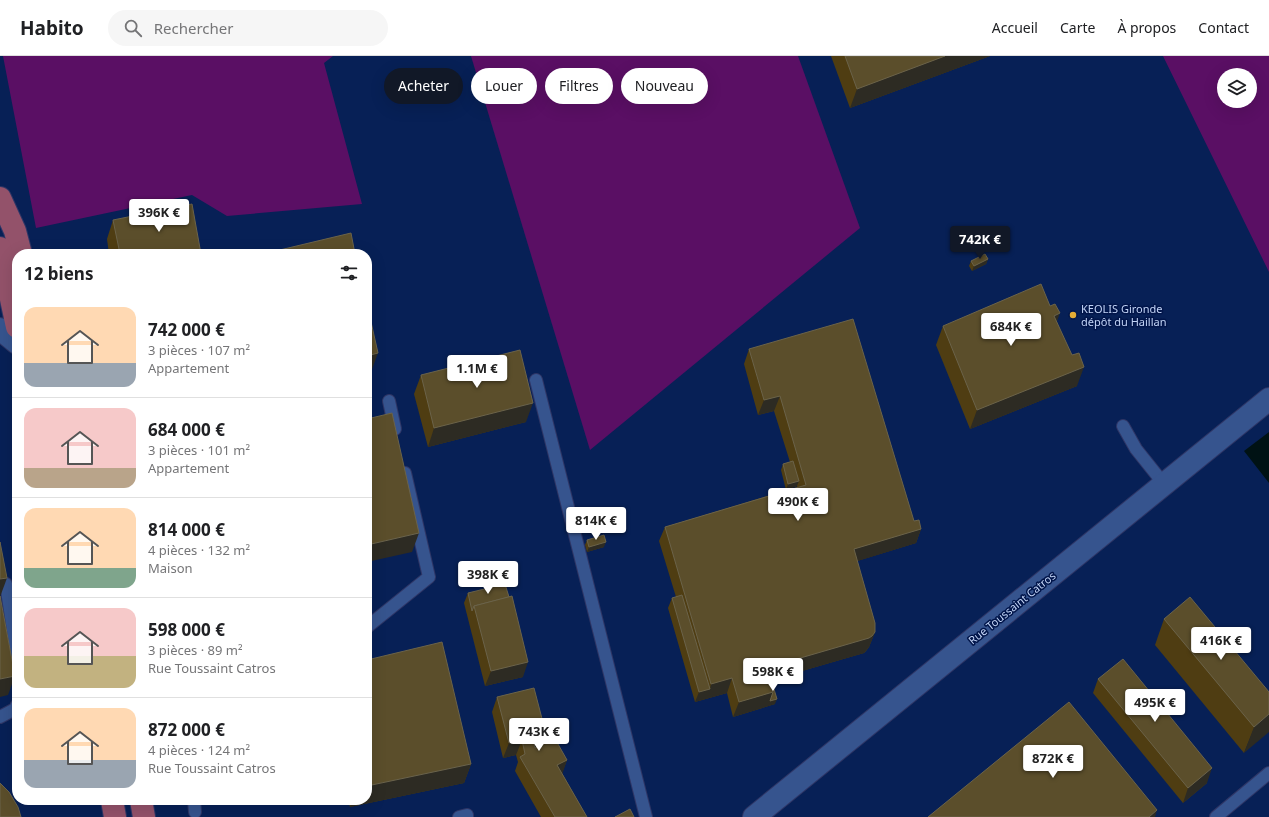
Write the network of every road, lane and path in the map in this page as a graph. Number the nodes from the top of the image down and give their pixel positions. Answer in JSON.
{"nodes":[{"id":1,"x":0,"y":198,"type":"edge"},
{"id":2,"x":0,"y":248,"type":"edge"},
{"id":3,"x":19,"y":249,"type":"edge"},
{"id":4,"x":12,"y":304,"type":"edge"},
{"id":5,"x":0,"y":329,"type":"edge"},
{"id":6,"x":12,"y":340,"type":"edge"},
{"id":7,"x":536,"y":380,"type":"dead end"},
{"id":8,"x":1269,"y":399,"type":"edge"},
{"id":9,"x":389,"y":401,"type":"dead end"},
{"id":10,"x":1123,"y":426,"type":"dead end"},
{"id":11,"x":398,"y":439,"type":"edge"},
{"id":12,"x":403,"y":462,"type":"edge"},
{"id":13,"x":1164,"y":484,"type":"junction"},
{"id":14,"x":6,"y":584,"type":"edge"},
{"id":15,"x":12,"y":623,"type":"edge"},
{"id":16,"x":372,"y":624,"type":"edge"},
{"id":17,"x":12,"y":711,"type":"edge"},
{"id":18,"x":0,"y":717,"type":"edge"},
{"id":19,"x":1269,"y":773,"type":"edge"},
{"id":20,"x":113,"y":805,"type":"edge"},
{"id":21,"x":142,"y":805,"type":"edge"},
{"id":22,"x":115,"y":817,"type":"edge"},
{"id":23,"x":144,"y":817,"type":"edge"},
{"id":24,"x":459,"y":817,"type":"edge"},
{"id":25,"x":467,"y":817,"type":"edge"},
{"id":26,"x":646,"y":817,"type":"edge"},
{"id":27,"x":754,"y":817,"type":"edge"},
{"id":28,"x":1216,"y":817,"type":"edge"}],
"edges":[{"from":1,"to":3,"type":"main road"},
{"from":2,"to":4,"type":"main road"},
{"from":5,"to":6,"type":"street"},
{"from":7,"to":26,"type":"lane"},
{"from":8,"to":13,"type":"street","name":"Rue Toussaint Catros"},
{"from":9,"to":11,"type":"lane"},
{"from":10,"to":13,"type":"lane"},
{"from":12,"to":16,"type":"lane"},
{"from":13,"to":27,"type":"street","name":"Rue Toussaint Catros"},
{"from":14,"to":15,"type":"lane"},
{"from":17,"to":18,"type":"lane"},
{"from":19,"to":28,"type":"lane"},
{"from":20,"to":22,"type":"main road"},
{"from":21,"to":23,"type":"main road"},
{"from":24,"to":25,"type":"lane"}]}
